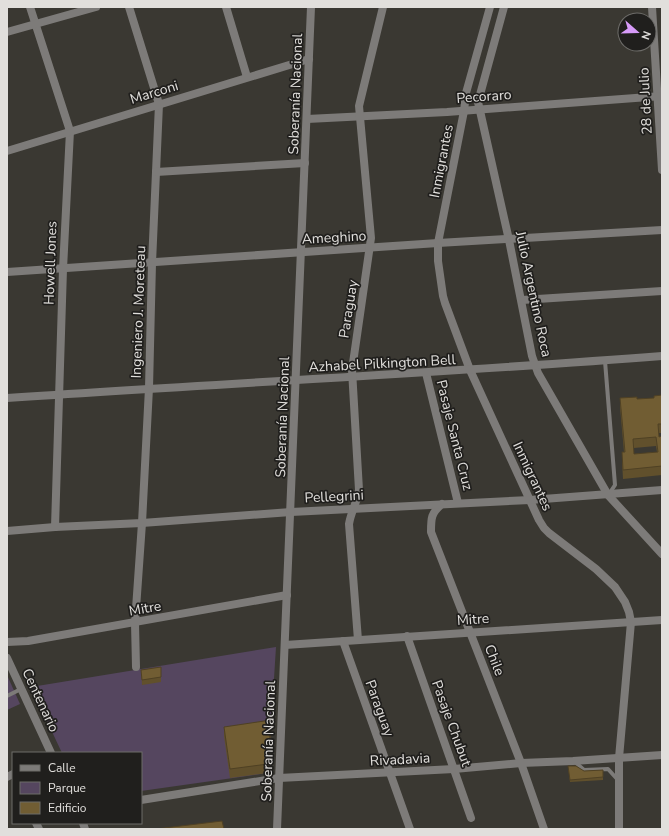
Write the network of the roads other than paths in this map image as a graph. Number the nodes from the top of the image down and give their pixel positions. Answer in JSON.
{"nodes":[{"id":1,"x":30,"y":7,"type":"edge"},
{"id":2,"x":96,"y":7,"type":"edge"},
{"id":3,"x":129,"y":7,"type":"edge"},
{"id":4,"x":226,"y":7,"type":"edge"},
{"id":5,"x":311,"y":7,"type":"edge"},
{"id":6,"x":383,"y":7,"type":"edge"},
{"id":7,"x":490,"y":7,"type":"edge"},
{"id":8,"x":504,"y":7,"type":"edge"},
{"id":9,"x":652,"y":7,"type":"edge"},
{"id":10,"x":35,"y":24,"type":"junction"},
{"id":11,"x":7,"y":32,"type":"edge"},
{"id":12,"x":309,"y":59,"type":"junction"},
{"id":13,"x":247,"y":77,"type":"junction"},
{"id":14,"x":660,"y":96,"type":"edge"},
{"id":15,"x":159,"y":104,"type":"junction"},
{"id":16,"x":478,"y":110,"type":"junction"},
{"id":17,"x":464,"y":111,"type":"junction"},
{"id":18,"x":360,"y":116,"type":"junction"},
{"id":19,"x":307,"y":119,"type":"junction"},
{"id":20,"x":70,"y":132,"type":"junction"},
{"id":21,"x":7,"y":151,"type":"edge"},
{"id":22,"x":305,"y":163,"type":"junction"},
{"id":23,"x":662,"y":170,"type":"edge"},
{"id":24,"x":156,"y":172,"type":"junction"},
{"id":25,"x":662,"y":230,"type":"edge"},
{"id":26,"x":510,"y":240,"type":"junction"},
{"id":27,"x":438,"y":243,"type":"junction"},
{"id":28,"x":371,"y":248,"type":"junction"},
{"id":29,"x":301,"y":252,"type":"junction"},
{"id":30,"x":152,"y":263,"type":"junction"},
{"id":31,"x":63,"y":269,"type":"junction"},
{"id":32,"x":7,"y":272,"type":"edge"},
{"id":33,"x":662,"y":291,"type":"edge"},
{"id":34,"x":522,"y":300,"type":"junction"},
{"id":35,"x":662,"y":356,"type":"edge"},
{"id":36,"x":605,"y":361,"type":"junction"},
{"id":37,"x":536,"y":366,"type":"junction"},
{"id":38,"x":470,"y":370,"type":"junction"},
{"id":39,"x":426,"y":373,"type":"junction"},
{"id":40,"x":352,"y":378,"type":"junction"},
{"id":41,"x":296,"y":381,"type":"junction"},
{"id":42,"x":149,"y":388,"type":"junction"},
{"id":43,"x":58,"y":395,"type":"junction"},
{"id":44,"x":7,"y":398,"type":"edge"},
{"id":45,"x":662,"y":490,"type":"edge"},
{"id":46,"x":608,"y":495,"type":"junction"},
{"id":47,"x":530,"y":500,"type":"junction"},
{"id":48,"x":458,"y":503,"type":"junction"},
{"id":49,"x":442,"y":504,"type":"junction"},
{"id":50,"x":354,"y":508,"type":"junction"},
{"id":51,"x":291,"y":512,"type":"junction"},
{"id":52,"x":142,"y":523,"type":"junction"},
{"id":53,"x":55,"y":527,"type":"junction"},
{"id":54,"x":7,"y":531,"type":"edge"},
{"id":55,"x":662,"y":554,"type":"edge"},
{"id":56,"x":287,"y":595,"type":"junction"},
{"id":57,"x":662,"y":620,"type":"edge"},
{"id":58,"x":631,"y":622,"type":"junction"},
{"id":59,"x":134,"y":623,"type":"junction"},
{"id":60,"x":471,"y":632,"type":"junction"},
{"id":61,"x":407,"y":636,"type":"junction"},
{"id":62,"x":358,"y":640,"type":"junction"},
{"id":63,"x":343,"y":641,"type":"junction"},
{"id":64,"x":7,"y":642,"type":"edge"},
{"id":65,"x":285,"y":645,"type":"junction"},
{"id":66,"x":7,"y":658,"type":"edge"},
{"id":67,"x":136,"y":667,"type":"dead end"},
{"id":68,"x":22,"y":689,"type":"junction"},
{"id":69,"x":7,"y":696,"type":"edge"},
{"id":70,"x":51,"y":752,"type":"edge"},
{"id":71,"x":662,"y":755,"type":"edge"},
{"id":72,"x":619,"y":758,"type":"junction"},
{"id":73,"x":573,"y":761,"type":"junction"},
{"id":74,"x":521,"y":763,"type":"junction"},
{"id":75,"x":454,"y":769,"type":"junction"},
{"id":76,"x":390,"y":772,"type":"junction"},
{"id":77,"x":279,"y":778,"type":"junction"},
{"id":78,"x":618,"y":781,"type":"junction"},
{"id":79,"x":142,"y":800,"type":"edge"},
{"id":80,"x":471,"y":818,"type":"dead end"},
{"id":81,"x":277,"y":829,"type":"edge"},
{"id":82,"x":410,"y":829,"type":"edge"},
{"id":83,"x":544,"y":829,"type":"edge"},
{"id":84,"x":619,"y":829,"type":"edge"}],
"edges":[{"from":1,"to":10,"type":"street","name":"Howell Jones"},
{"from":2,"to":10,"type":"street"},
{"from":3,"to":15,"type":"street","name":"Ingeniero J. Moreteau"},
{"from":4,"to":13,"type":"street"},
{"from":5,"to":12,"type":"street","name":"Soberanía Nacional"},
{"from":6,"to":18,"type":"street","name":"Paraguay"},
{"from":7,"to":17,"type":"street"},
{"from":8,"to":16,"type":"street","name":"Julio Argentino Roca"},
{"from":9,"to":14,"type":"street","name":"28 de Julio"},
{"from":10,"to":11,"type":"street"},
{"from":10,"to":20,"type":"street","name":"Howell Jones"},
{"from":12,"to":13,"type":"street","name":"Marconi"},
{"from":12,"to":19,"type":"street","name":"Soberanía Nacional"},
{"from":13,"to":15,"type":"street","name":"Marconi"},
{"from":14,"to":16,"type":"street","name":"Pecoraro"},
{"from":14,"to":23,"type":"street","name":"28 de Julio"},
{"from":15,"to":20,"type":"street","name":"Marconi"},
{"from":15,"to":24,"type":"street","name":"Ingeniero J. Moreteau"},
{"from":16,"to":17,"type":"street","name":"Pecoraro"},
{"from":16,"to":26,"type":"street","name":"Julio Argentino Roca"},
{"from":17,"to":18,"type":"street","name":"Pecoraro"},
{"from":17,"to":27,"type":"street","name":"Inmigrantes"},
{"from":18,"to":19,"type":"street","name":"Pecoraro"},
{"from":18,"to":28,"type":"street","name":"Paraguay"},
{"from":19,"to":22,"type":"street","name":"Soberanía Nacional"},
{"from":20,"to":21,"type":"street","name":"Marconi"},
{"from":20,"to":31,"type":"street","name":"Howell Jones"},
{"from":22,"to":24,"type":"street"},
{"from":22,"to":29,"type":"street","name":"Soberanía Nacional"},
{"from":24,"to":30,"type":"street","name":"Ingeniero J. Moreteau"},
{"from":25,"to":26,"type":"street","name":"Ameghino"},
{"from":26,"to":27,"type":"street","name":"Ameghino"},
{"from":26,"to":34,"type":"street","name":"Julio Argentino Roca"},
{"from":27,"to":28,"type":"street","name":"Ameghino"},
{"from":27,"to":38,"type":"street","name":"Inmigrantes"},
{"from":28,"to":29,"type":"street","name":"Ameghino"},
{"from":28,"to":40,"type":"street","name":"Paraguay"},
{"from":29,"to":30,"type":"street","name":"Ameghino"},
{"from":29,"to":41,"type":"street","name":"Soberanía Nacional"},
{"from":30,"to":31,"type":"street","name":"Ameghino"},
{"from":30,"to":42,"type":"street","name":"Ingeniero J. Moreteau"},
{"from":31,"to":32,"type":"street","name":"Ameghino"},
{"from":31,"to":43,"type":"street","name":"Howell Jones"},
{"from":33,"to":34,"type":"street"},
{"from":34,"to":37,"type":"street","name":"Julio Argentino Roca"},
{"from":35,"to":36,"type":"street","name":"Azhabel Pilkington Bell"},
{"from":36,"to":37,"type":"street","name":"Azhabel Pilkington Bell"},
{"from":36,"to":46,"type":"lane"},
{"from":37,"to":38,"type":"street","name":"Azhabel Pilkington Bell"},
{"from":37,"to":46,"type":"street","name":"Julio Argentino Roca"},
{"from":38,"to":39,"type":"street","name":"Azhabel Pilkington Bell"},
{"from":38,"to":47,"type":"street","name":"Inmigrantes"},
{"from":39,"to":40,"type":"street","name":"Azhabel Pilkington Bell"},
{"from":39,"to":48,"type":"street","name":"Pasaje Santa Cruz"},
{"from":40,"to":41,"type":"street","name":"Azhabel Pilkington Bell"},
{"from":40,"to":50,"type":"street","name":"Paraguay"},
{"from":41,"to":42,"type":"street","name":"Azhabel Pilkington Bell"},
{"from":41,"to":51,"type":"street","name":"Soberanía Nacional"},
{"from":42,"to":43,"type":"street","name":"Azhabel Pilkington Bell"},
{"from":42,"to":52,"type":"street","name":"Ingeniero J. Moreteau"},
{"from":43,"to":44,"type":"street","name":"Azhabel Pilkington Bell"},
{"from":43,"to":53,"type":"street","name":"Howell Jones"},
{"from":45,"to":46,"type":"street","name":"Pellegrini"},
{"from":46,"to":47,"type":"street","name":"Pellegrini"},
{"from":46,"to":55,"type":"street","name":"Julio Argentino Roca"},
{"from":47,"to":48,"type":"street","name":"Pellegrini"},
{"from":47,"to":58,"type":"street","name":"Inmigrantes"},
{"from":48,"to":49,"type":"street","name":"Pellegrini"},
{"from":49,"to":50,"type":"street","name":"Pellegrini"},
{"from":49,"to":60,"type":"street","name":"Chile"},
{"from":50,"to":51,"type":"street","name":"Pellegrini"},
{"from":50,"to":62,"type":"street","name":"Paraguay"},
{"from":51,"to":52,"type":"street","name":"Pellegrini"},
{"from":51,"to":56,"type":"street","name":"Soberanía Nacional"},
{"from":52,"to":53,"type":"street","name":"Pellegrini"},
{"from":52,"to":59,"type":"street","name":"Ingeniero J. Moreteau"},
{"from":53,"to":54,"type":"street","name":"Pellegrini"},
{"from":56,"to":59,"type":"street","name":"Mitre"},
{"from":56,"to":65,"type":"street","name":"Soberanía Nacional"},
{"from":57,"to":58,"type":"street","name":"Mitre"},
{"from":58,"to":60,"type":"street","name":"Mitre"},
{"from":58,"to":72,"type":"street","name":"Inmigrantes"},
{"from":59,"to":64,"type":"street","name":"Mitre"},
{"from":59,"to":67,"type":"street","name":"Ingeniero J. Moreteau"},
{"from":60,"to":61,"type":"street","name":"Mitre"},
{"from":60,"to":74,"type":"street","name":"Chile"},
{"from":61,"to":62,"type":"street","name":"Mitre"},
{"from":61,"to":75,"type":"street","name":"Pasaje Chubut"},
{"from":62,"to":63,"type":"street","name":"Mitre"},
{"from":63,"to":65,"type":"street","name":"Mitre"},
{"from":63,"to":76,"type":"street","name":"Paraguay"},
{"from":65,"to":77,"type":"street","name":"Soberanía Nacional"},
{"from":66,"to":68,"type":"street","name":"Centenario"},
{"from":68,"to":69,"type":"lane"},
{"from":68,"to":70,"type":"street","name":"Centenario"},
{"from":71,"to":72,"type":"street","name":"Rivadavia"},
{"from":72,"to":73,"type":"street","name":"Rivadavia"},
{"from":72,"to":78,"type":"street","name":"Inmigrantes"},
{"from":73,"to":74,"type":"street","name":"Rivadavia"},
{"from":73,"to":78,"type":"lane"},
{"from":74,"to":75,"type":"street","name":"Rivadavia"},
{"from":74,"to":83,"type":"street","name":"Chile"},
{"from":75,"to":76,"type":"street","name":"Rivadavia"},
{"from":75,"to":80,"type":"street","name":"Pasaje Chubut"},
{"from":76,"to":77,"type":"street","name":"Rivadavia"},
{"from":76,"to":82,"type":"street","name":"Paraguay"},
{"from":77,"to":79,"type":"street","name":"Rivadavia"},
{"from":77,"to":81,"type":"street","name":"Soberanía Nacional"},
{"from":78,"to":84,"type":"street","name":"Inmigrantes"}]}
